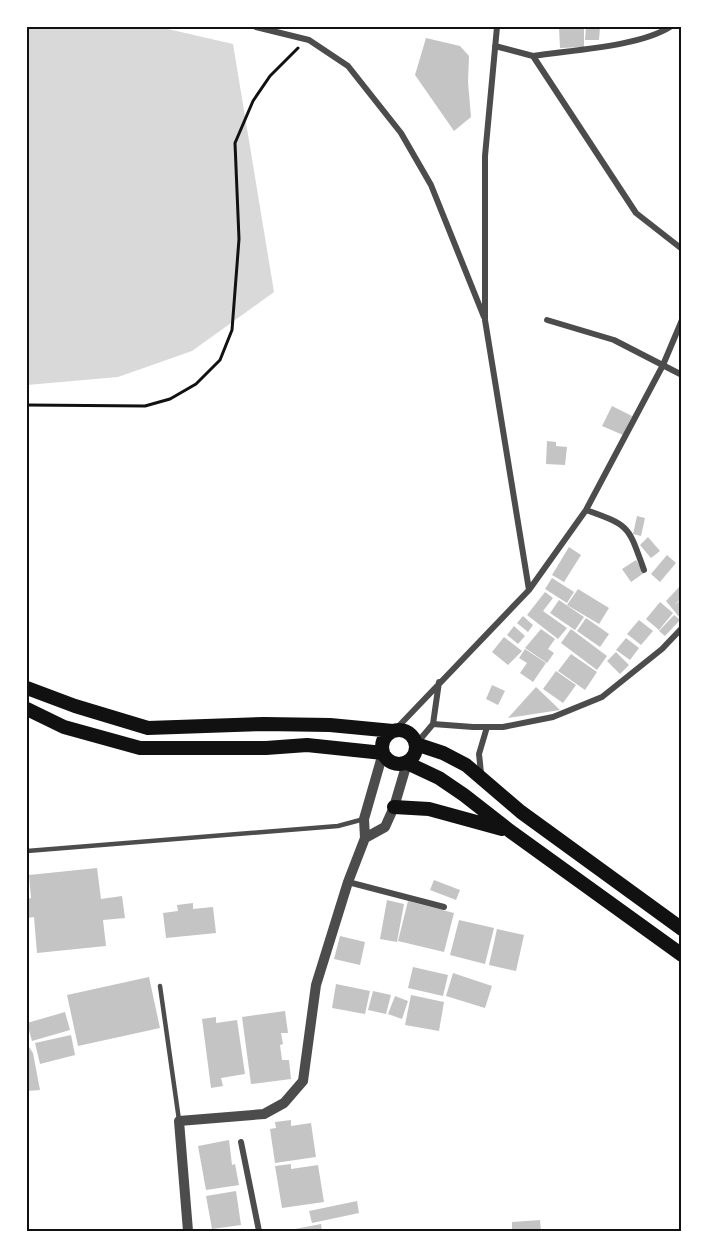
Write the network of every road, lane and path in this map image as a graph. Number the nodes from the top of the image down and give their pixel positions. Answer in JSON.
{"nodes":[{"id":1,"x":256,"y":27,"type":"edge"},
{"id":2,"x":496,"y":27,"type":"edge"},
{"id":3,"x":670,"y":27,"type":"edge"},
{"id":4,"x":309,"y":40,"type":"junction"},
{"id":5,"x":495,"y":46,"type":"junction"},
{"id":6,"x":533,"y":56,"type":"junction"},
{"id":7,"x":682,"y":249,"type":"edge"},
{"id":8,"x":485,"y":320,"type":"junction"},
{"id":9,"x":547,"y":320,"type":"dead end"},
{"id":10,"x":682,"y":320,"type":"edge"},
{"id":11,"x":663,"y":365,"type":"junction"},
{"id":12,"x":682,"y":375,"type":"edge"},
{"id":13,"x":27,"y":405,"type":"edge"},
{"id":14,"x":586,"y":510,"type":"junction"},
{"id":15,"x":644,"y":570,"type":"dead end"},
{"id":16,"x":529,"y":590,"type":"junction"},
{"id":17,"x":682,"y":628,"type":"edge"},
{"id":18,"x":440,"y":681,"type":"junction"},
{"id":19,"x":27,"y":688,"type":"edge"},
{"id":20,"x":27,"y":709,"type":"edge"},
{"id":21,"x":433,"y":724,"type":"junction"},
{"id":22,"x":487,"y":727,"type":"junction"},
{"id":23,"x":393,"y":731,"type":"junction"},
{"id":24,"x":416,"y":744,"type":"junction"},
{"id":25,"x":383,"y":753,"type":"junction"},
{"id":26,"x":407,"y":763,"type":"junction"},
{"id":27,"x":482,"y":779,"type":"junction"},
{"id":28,"x":394,"y":807,"type":"junction"},
{"id":29,"x":364,"y":819,"type":"junction"},
{"id":30,"x":510,"y":831,"type":"junction"},
{"id":31,"x":365,"y":838,"type":"junction"},
{"id":32,"x":27,"y":851,"type":"edge"},
{"id":33,"x":348,"y":882,"type":"junction"},
{"id":34,"x":444,"y":907,"type":"dead end"},
{"id":35,"x":682,"y":929,"type":"edge"},
{"id":36,"x":682,"y":955,"type":"edge"},
{"id":37,"x":160,"y":986,"type":"dead end"},
{"id":38,"x":179,"y":1121,"type":"junction"},
{"id":39,"x":241,"y":1142,"type":"dead end"},
{"id":40,"x":188,"y":1231,"type":"edge"},
{"id":41,"x":259,"y":1231,"type":"edge"}],
"edges":[{"from":1,"to":4,"type":"street"},
{"from":2,"to":5,"type":"street"},
{"from":3,"to":6,"type":"street"},
{"from":4,"to":8,"type":"street"},
{"from":4,"to":13,"type":"path"},
{"from":5,"to":6,"type":"street"},
{"from":5,"to":8,"type":"street"},
{"from":6,"to":7,"type":"street"},
{"from":8,"to":16,"type":"street"},
{"from":9,"to":11,"type":"street"},
{"from":10,"to":11,"type":"street"},
{"from":11,"to":12,"type":"street"},
{"from":11,"to":14,"type":"street"},
{"from":14,"to":15,"type":"street"},
{"from":14,"to":16,"type":"street"},
{"from":16,"to":18,"type":"street"},
{"from":17,"to":22,"type":"street"},
{"from":18,"to":21,"type":"street"},
{"from":18,"to":23,"type":"street"},
{"from":19,"to":23,"type":"main road"},
{"from":20,"to":25,"type":"main road"},
{"from":21,"to":22,"type":"street"},
{"from":21,"to":24,"type":"street"},
{"from":22,"to":27,"type":"street"},
{"from":23,"to":24,"type":"main road"},
{"from":23,"to":25,"type":"main road"},
{"from":24,"to":26,"type":"main road"},
{"from":24,"to":27,"type":"main road"},
{"from":25,"to":26,"type":"main road"},
{"from":25,"to":29,"type":"street"},
{"from":26,"to":28,"type":"street"},
{"from":26,"to":30,"type":"main road"},
{"from":27,"to":35,"type":"main road"},
{"from":28,"to":30,"type":"main road"},
{"from":28,"to":31,"type":"street"},
{"from":29,"to":31,"type":"street"},
{"from":29,"to":32,"type":"lane"},
{"from":30,"to":36,"type":"main road"},
{"from":31,"to":33,"type":"street"},
{"from":33,"to":34,"type":"street"},
{"from":33,"to":38,"type":"street"},
{"from":37,"to":38,"type":"lane"},
{"from":38,"to":40,"type":"street"},
{"from":39,"to":41,"type":"street"}]}
